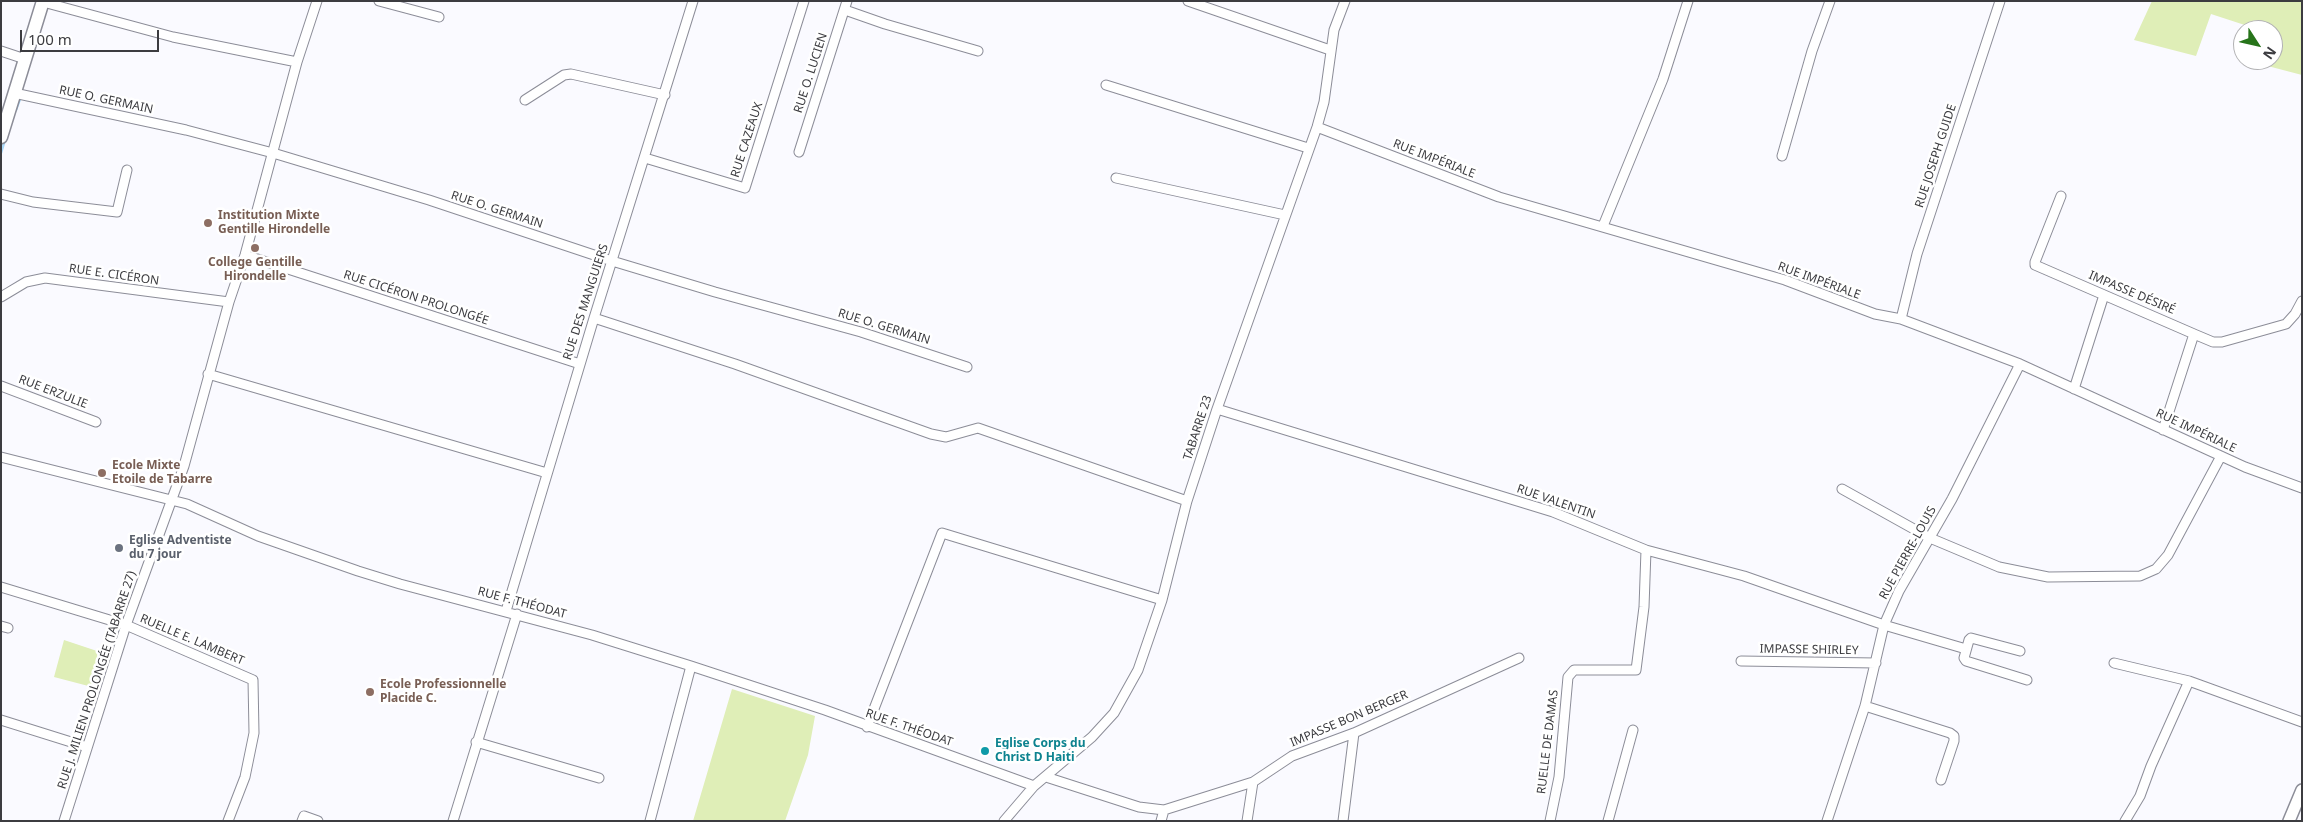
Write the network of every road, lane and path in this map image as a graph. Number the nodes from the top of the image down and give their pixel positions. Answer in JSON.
{"nodes":[{"id":1,"x":317,"y":1,"type":"edge"},
{"id":2,"x":379,"y":1,"type":"edge"},
{"id":3,"x":804,"y":1,"type":"edge"},
{"id":4,"x":1188,"y":1,"type":"edge"},
{"id":5,"x":1345,"y":1,"type":"edge"},
{"id":6,"x":1688,"y":1,"type":"edge"},
{"id":7,"x":1830,"y":1,"type":"edge"},
{"id":8,"x":2000,"y":1,"type":"edge"},
{"id":9,"x":43,"y":2,"type":"edge"},
{"id":10,"x":691,"y":2,"type":"edge"},
{"id":11,"x":846,"y":6,"type":"edge"},
{"id":12,"x":439,"y":17,"type":"dead end"},
{"id":13,"x":1,"y":50,"type":"edge"},
{"id":14,"x":978,"y":50,"type":"dead end"},
{"id":15,"x":1330,"y":50,"type":"junction"},
{"id":16,"x":25,"y":59,"type":"junction"},
{"id":17,"x":297,"y":62,"type":"junction"},
{"id":18,"x":1106,"y":85,"type":"dead end"},
{"id":19,"x":14,"y":93,"type":"junction"},
{"id":20,"x":665,"y":95,"type":"junction"},
{"id":21,"x":525,"y":100,"type":"dead end"},
{"id":22,"x":1317,"y":127,"type":"junction"},
{"id":23,"x":1,"y":136,"type":"edge"},
{"id":24,"x":1308,"y":148,"type":"junction"},
{"id":25,"x":799,"y":152,"type":"dead end"},
{"id":26,"x":273,"y":153,"type":"junction"},
{"id":27,"x":1782,"y":156,"type":"dead end"},
{"id":28,"x":645,"y":158,"type":"junction"},
{"id":29,"x":127,"y":170,"type":"dead end"},
{"id":30,"x":1116,"y":178,"type":"dead end"},
{"id":31,"x":1,"y":194,"type":"edge"},
{"id":32,"x":2061,"y":196,"type":"dead end"},
{"id":33,"x":1285,"y":215,"type":"junction"},
{"id":34,"x":1603,"y":226,"type":"junction"},
{"id":35,"x":245,"y":255,"type":"junction"},
{"id":36,"x":612,"y":261,"type":"junction"},
{"id":37,"x":2104,"y":296,"type":"junction"},
{"id":38,"x":1,"y":297,"type":"edge"},
{"id":39,"x":2302,"y":301,"type":"edge"},
{"id":40,"x":229,"y":302,"type":"junction"},
{"id":41,"x":594,"y":318,"type":"junction"},
{"id":42,"x":1901,"y":319,"type":"junction"},
{"id":43,"x":2194,"y":334,"type":"junction"},
{"id":44,"x":580,"y":364,"type":"junction"},
{"id":45,"x":2020,"y":364,"type":"junction"},
{"id":46,"x":967,"y":367,"type":"dead end"},
{"id":47,"x":208,"y":374,"type":"junction"},
{"id":48,"x":1,"y":386,"type":"edge"},
{"id":49,"x":2074,"y":389,"type":"junction"},
{"id":50,"x":1217,"y":409,"type":"junction"},
{"id":51,"x":96,"y":422,"type":"dead end"},
{"id":52,"x":2163,"y":430,"type":"junction"},
{"id":53,"x":1,"y":456,"type":"edge"},
{"id":54,"x":2221,"y":456,"type":"junction"},
{"id":55,"x":547,"y":473,"type":"junction"},
{"id":56,"x":2302,"y":488,"type":"edge"},
{"id":57,"x":1842,"y":489,"type":"dead end"},
{"id":58,"x":172,"y":500,"type":"junction"},
{"id":59,"x":1187,"y":501,"type":"junction"},
{"id":60,"x":1930,"y":538,"type":"junction"},
{"id":61,"x":1646,"y":550,"type":"junction"},
{"id":62,"x":1,"y":587,"type":"edge"},
{"id":63,"x":1162,"y":600,"type":"junction"},
{"id":64,"x":506,"y":611,"type":"junction"},
{"id":65,"x":517,"y":614,"type":"junction"},
{"id":66,"x":126,"y":625,"type":"junction"},
{"id":67,"x":1884,"y":625,"type":"junction"},
{"id":68,"x":1966,"y":649,"type":"junction"},
{"id":69,"x":2020,"y":652,"type":"dead end"},
{"id":70,"x":1520,"y":658,"type":"dead end"},
{"id":71,"x":1741,"y":661,"type":"dead end"},
{"id":72,"x":1876,"y":663,"type":"junction"},
{"id":73,"x":2114,"y":663,"type":"dead end"},
{"id":74,"x":691,"y":666,"type":"junction"},
{"id":75,"x":2027,"y":680,"type":"dead end"},
{"id":76,"x":2189,"y":681,"type":"junction"},
{"id":77,"x":1865,"y":706,"type":"junction"},
{"id":78,"x":1,"y":720,"type":"edge"},
{"id":79,"x":2302,"y":722,"type":"edge"},
{"id":80,"x":867,"y":727,"type":"junction"},
{"id":81,"x":1633,"y":730,"type":"dead end"},
{"id":82,"x":1354,"y":733,"type":"junction"},
{"id":83,"x":476,"y":742,"type":"junction"},
{"id":84,"x":87,"y":747,"type":"junction"},
{"id":85,"x":1046,"y":777,"type":"junction"},
{"id":86,"x":599,"y":778,"type":"dead end"},
{"id":87,"x":1941,"y":780,"type":"dead end"},
{"id":88,"x":1253,"y":782,"type":"junction"},
{"id":89,"x":1034,"y":786,"type":"junction"},
{"id":90,"x":2302,"y":790,"type":"edge"},
{"id":91,"x":1164,"y":810,"type":"junction"},
{"id":92,"x":64,"y":821,"type":"edge"},
{"id":93,"x":228,"y":821,"type":"edge"},
{"id":94,"x":302,"y":821,"type":"edge"},
{"id":95,"x":318,"y":821,"type":"edge"},
{"id":96,"x":453,"y":821,"type":"edge"},
{"id":97,"x":650,"y":821,"type":"edge"},
{"id":98,"x":1004,"y":821,"type":"edge"},
{"id":99,"x":1162,"y":821,"type":"edge"},
{"id":100,"x":1248,"y":821,"type":"edge"},
{"id":101,"x":1343,"y":821,"type":"edge"},
{"id":102,"x":1550,"y":821,"type":"edge"},
{"id":103,"x":1608,"y":821,"type":"edge"},
{"id":104,"x":1827,"y":821,"type":"edge"},
{"id":105,"x":2125,"y":821,"type":"edge"},
{"id":106,"x":2289,"y":821,"type":"edge"}],
"edges":[{"from":1,"to":17,"type":"street","name":"RUE J. MILIEN PROLONGÉE (TABARRE 27)"},
{"from":2,"to":12,"type":"street"},
{"from":3,"to":28,"type":"street","name":"RUE CAZEAUX"},
{"from":4,"to":15,"type":"street"},
{"from":5,"to":15,"type":"street","name":"TABARRE 23"},
{"from":6,"to":34,"type":"street"},
{"from":7,"to":27,"type":"street"},
{"from":8,"to":42,"type":"street","name":"RUE JOSEPH GUIDE"},
{"from":9,"to":16,"type":"main road"},
{"from":9,"to":17,"type":"street"},
{"from":10,"to":20,"type":"street","name":"RUE DES MANGUIERS"},
{"from":11,"to":14,"type":"street"},
{"from":11,"to":25,"type":"street","name":"RUE O. LUCIEN"},
{"from":13,"to":16,"type":"street"},
{"from":15,"to":22,"type":"street","name":"TABARRE 23"},
{"from":16,"to":19,"type":"main road"},
{"from":17,"to":26,"type":"street","name":"RUE J. MILIEN PROLONGÉE (TABARRE 27)"},
{"from":18,"to":24,"type":"street"},
{"from":19,"to":23,"type":"main road"},
{"from":19,"to":26,"type":"street","name":"RUE O. GERMAIN"},
{"from":20,"to":21,"type":"street"},
{"from":20,"to":28,"type":"street","name":"RUE DES MANGUIERS"},
{"from":22,"to":24,"type":"street","name":"TABARRE 23"},
{"from":22,"to":34,"type":"street","name":"RUE IMPÉRIALE"},
{"from":24,"to":33,"type":"street","name":"TABARRE 23"},
{"from":26,"to":35,"type":"street","name":"RUE J. MILIEN PROLONGÉE (TABARRE 27)"},
{"from":26,"to":36,"type":"street","name":"RUE O. GERMAIN"},
{"from":28,"to":36,"type":"street","name":"RUE DES MANGUIERS"},
{"from":29,"to":31,"type":"street"},
{"from":30,"to":33,"type":"street"},
{"from":32,"to":37,"type":"street","name":"IMPASSE DÉSIRÉ"},
{"from":33,"to":50,"type":"street","name":"TABARRE 23"},
{"from":34,"to":42,"type":"street","name":"RUE IMPÉRIALE"},
{"from":35,"to":40,"type":"street","name":"RUE J. MILIEN PROLONGÉE (TABARRE 27)"},
{"from":35,"to":44,"type":"street","name":"RUE CICÉRON PROLONGÉE"},
{"from":36,"to":41,"type":"street","name":"RUE DES MANGUIERS"},
{"from":36,"to":46,"type":"street","name":"RUE O. GERMAIN"},
{"from":37,"to":43,"type":"street","name":"IMPASSE DÉSIRÉ"},
{"from":37,"to":49,"type":"street"},
{"from":38,"to":40,"type":"street","name":"RUE E. CICÉRON"},
{"from":39,"to":43,"type":"street","name":"IMPASSE DÉSIRÉ"},
{"from":40,"to":47,"type":"street","name":"RUE J. MILIEN PROLONGÉE (TABARRE 27)"},
{"from":41,"to":44,"type":"street","name":"RUE DES MANGUIERS"},
{"from":41,"to":59,"type":"street"},
{"from":42,"to":45,"type":"street","name":"RUE IMPÉRIALE"},
{"from":43,"to":52,"type":"street"},
{"from":44,"to":55,"type":"street","name":"RUE DES MANGUIERS"},
{"from":45,"to":49,"type":"street","name":"RUE IMPÉRIALE"},
{"from":45,"to":60,"type":"street","name":"RUE PIERRE-LOUIS"},
{"from":47,"to":55,"type":"street"},
{"from":47,"to":58,"type":"street","name":"RUE J. MILIEN PROLONGÉE (TABARRE 27)"},
{"from":48,"to":51,"type":"street","name":"RUE ERZULIE"},
{"from":49,"to":52,"type":"street","name":"RUE IMPÉRIALE"},
{"from":50,"to":59,"type":"street","name":"TABARRE 23"},
{"from":50,"to":61,"type":"street","name":"RUE VALENTIN"},
{"from":52,"to":54,"type":"street","name":"RUE IMPÉRIALE"},
{"from":53,"to":58,"type":"street","name":"RUE F. THÉODAT"},
{"from":54,"to":56,"type":"street","name":"RUE IMPÉRIALE"},
{"from":54,"to":60,"type":"street"},
{"from":55,"to":64,"type":"street","name":"RUE DES MANGUIERS"},
{"from":57,"to":60,"type":"street"},
{"from":58,"to":64,"type":"street","name":"RUE F. THÉODAT"},
{"from":58,"to":66,"type":"street","name":"RUE J. MILIEN PROLONGÉE (TABARRE 27)"},
{"from":59,"to":63,"type":"street","name":"TABARRE 23"},
{"from":60,"to":67,"type":"street","name":"RUE PIERRE-LOUIS"},
{"from":61,"to":67,"type":"street","name":"RUE VALENTIN"},
{"from":61,"to":102,"type":"street","name":"RUELLE DE DAMAS"},
{"from":62,"to":66,"type":"street"},
{"from":63,"to":80,"type":"street"},
{"from":63,"to":85,"type":"street","name":"TABARRE 23"},
{"from":64,"to":65,"type":"street","name":"RUE F. THÉODAT"},
{"from":65,"to":74,"type":"street","name":"RUE F. THÉODAT"},
{"from":65,"to":83,"type":"street"},
{"from":66,"to":84,"type":"street","name":"RUE J. MILIEN PROLONGÉE (TABARRE 27)"},
{"from":66,"to":93,"type":"street","name":"RUELLE E. LAMBERT"},
{"from":67,"to":68,"type":"street","name":"RUE VALENTIN"},
{"from":67,"to":72,"type":"street","name":"RUE PIERRE-LOUIS"},
{"from":68,"to":69,"type":"street"},
{"from":68,"to":75,"type":"street"},
{"from":70,"to":82,"type":"street","name":"IMPASSE BON BERGER"},
{"from":71,"to":72,"type":"street","name":"IMPASSE SHIRLEY"},
{"from":72,"to":77,"type":"street","name":"RUE PIERRE-LOUIS"},
{"from":73,"to":76,"type":"street"},
{"from":74,"to":80,"type":"street","name":"RUE F. THÉODAT"},
{"from":74,"to":97,"type":"street"},
{"from":76,"to":79,"type":"street"},
{"from":76,"to":105,"type":"street"},
{"from":77,"to":87,"type":"street"},
{"from":77,"to":104,"type":"street","name":"RUE PIERRE-LOUIS"},
{"from":78,"to":84,"type":"street"},
{"from":80,"to":89,"type":"street","name":"RUE F. THÉODAT"},
{"from":81,"to":103,"type":"street"},
{"from":82,"to":88,"type":"street","name":"IMPASSE BON BERGER"},
{"from":82,"to":101,"type":"street"},
{"from":83,"to":86,"type":"street"},
{"from":83,"to":96,"type":"street"},
{"from":84,"to":92,"type":"street","name":"RUE J. MILIEN PROLONGÉE (TABARRE 27)"},
{"from":85,"to":89,"type":"street","name":"TABARRE 23"},
{"from":85,"to":91,"type":"street","name":"IMPASSE BON BERGER"},
{"from":88,"to":91,"type":"street","name":"IMPASSE BON BERGER"},
{"from":88,"to":100,"type":"street"},
{"from":89,"to":98,"type":"street","name":"TABARRE 23"},
{"from":90,"to":106,"type":"street"},
{"from":91,"to":99,"type":"street"},
{"from":94,"to":95,"type":"street"}]}
